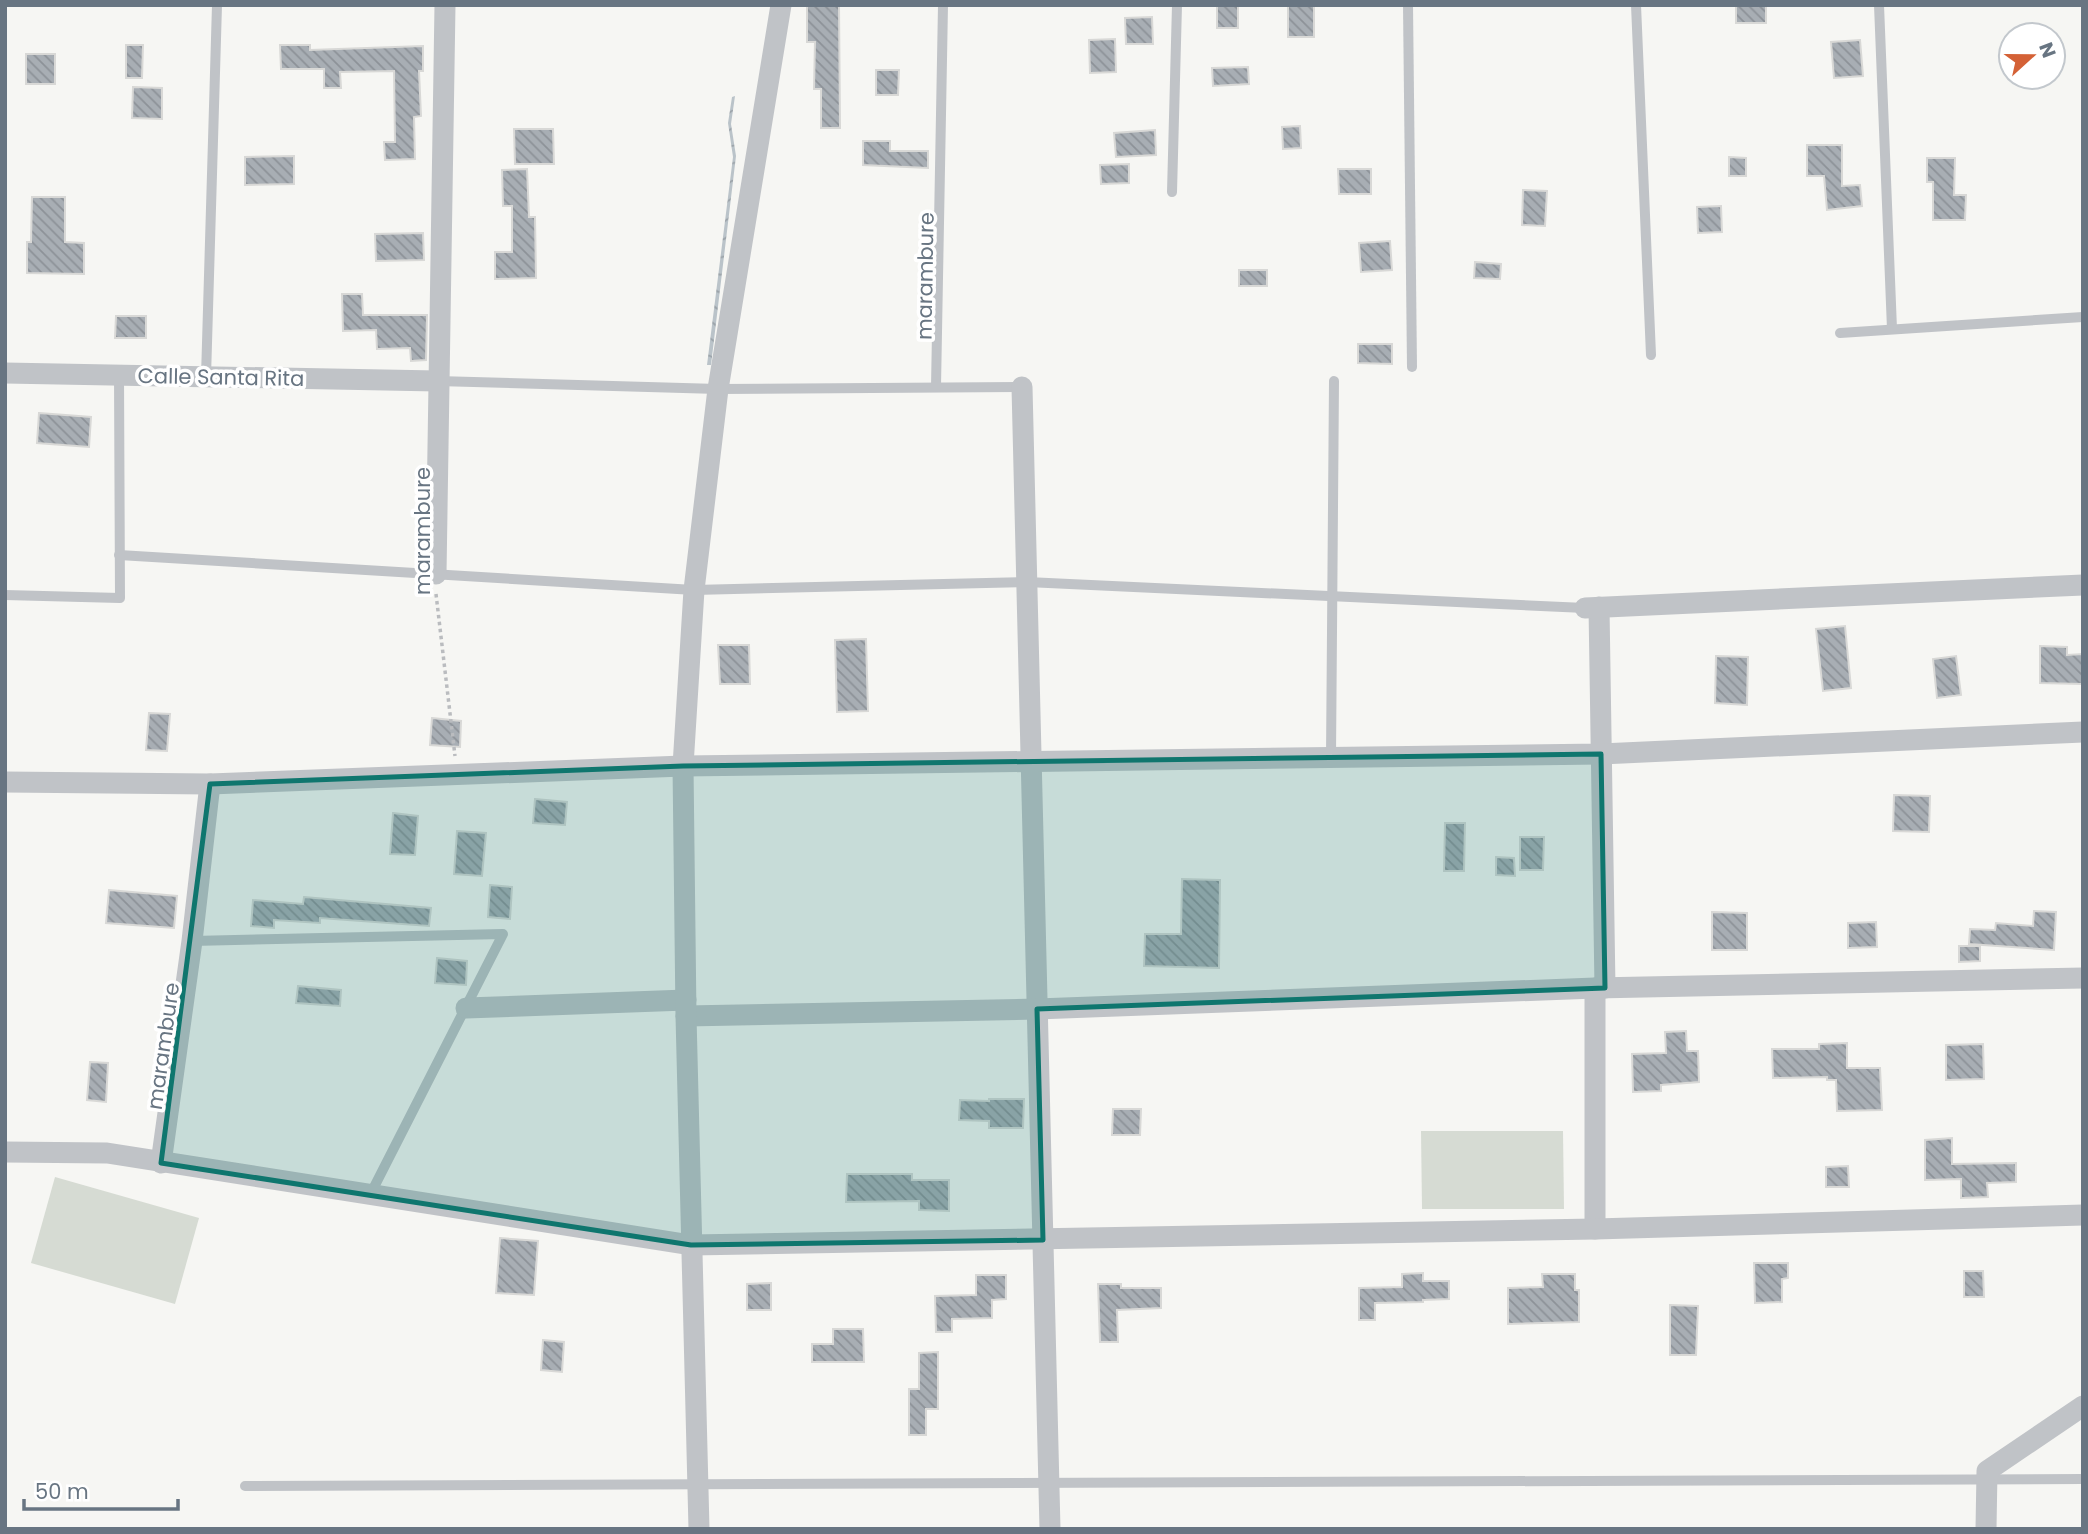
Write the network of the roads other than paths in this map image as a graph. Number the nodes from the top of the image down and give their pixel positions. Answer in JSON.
{"nodes":[{"id":1,"x":217,"y":5,"type":"edge"},
{"id":2,"x":445,"y":5,"type":"edge"},
{"id":3,"x":781,"y":5,"type":"edge"},
{"id":4,"x":943,"y":5,"type":"edge"},
{"id":5,"x":1177,"y":5,"type":"edge"},
{"id":6,"x":1408,"y":5,"type":"edge"},
{"id":7,"x":1636,"y":5,"type":"edge"},
{"id":8,"x":1879,"y":5,"type":"edge"},
{"id":9,"x":1172,"y":192,"type":"dead end"},
{"id":10,"x":2083,"y":317,"type":"edge"},
{"id":11,"x":1892,"y":329,"type":"junction"},
{"id":12,"x":1840,"y":333,"type":"dead end"},
{"id":13,"x":1651,"y":355,"type":"dead end"},
{"id":14,"x":1412,"y":367,"type":"dead end"},
{"id":15,"x":5,"y":373,"type":"edge"},
{"id":16,"x":119,"y":375,"type":"junction"},
{"id":17,"x":206,"y":377,"type":"junction"},
{"id":18,"x":437,"y":381,"type":"junction"},
{"id":19,"x":1334,"y":381,"type":"dead end"},
{"id":20,"x":936,"y":387,"type":"junction"},
{"id":21,"x":1023,"y":387,"type":"joint"},
{"id":22,"x":718,"y":389,"type":"junction"},
{"id":23,"x":119,"y":555,"type":"junction"},
{"id":24,"x":1027,"y":582,"type":"junction"},
{"id":25,"x":436,"y":584,"type":"junction"},
{"id":26,"x":2083,"y":585,"type":"edge"},
{"id":27,"x":694,"y":590,"type":"junction"},
{"id":28,"x":5,"y":595,"type":"edge"},
{"id":29,"x":1332,"y":596,"type":"junction"},
{"id":30,"x":1592,"y":607,"type":"junction"},
{"id":31,"x":2083,"y":732,"type":"edge"},
{"id":32,"x":1601,"y":754,"type":"junction"},
{"id":33,"x":1331,"y":757,"type":"junction"},
{"id":34,"x":1031,"y":761,"type":"junction"},
{"id":35,"x":683,"y":766,"type":"junction"},
{"id":36,"x":5,"y":782,"type":"edge"},
{"id":37,"x":211,"y":784,"type":"junction"},
{"id":38,"x":192,"y":941,"type":"junction"},
{"id":39,"x":2083,"y":978,"type":"edge"},
{"id":40,"x":1600,"y":988,"type":"junction"},
{"id":41,"x":466,"y":1008,"type":"junction"},
{"id":42,"x":686,"y":1008,"type":"junction"},
{"id":43,"x":1037,"y":1009,"type":"junction"},
{"id":44,"x":5,"y":1152,"type":"edge"},
{"id":45,"x":161,"y":1163,"type":"junction"},
{"id":46,"x":370,"y":1195,"type":"junction"},
{"id":47,"x":2083,"y":1215,"type":"edge"},
{"id":48,"x":1595,"y":1229,"type":"junction"},
{"id":49,"x":1043,"y":1240,"type":"junction"},
{"id":50,"x":691,"y":1245,"type":"junction"},
{"id":51,"x":2083,"y":1406,"type":"edge"},
{"id":52,"x":2083,"y":1479,"type":"edge"},
{"id":53,"x":1986,"y":1480,"type":"junction"},
{"id":54,"x":1048,"y":1483,"type":"junction"},
{"id":55,"x":698,"y":1484,"type":"junction"},
{"id":56,"x":245,"y":1486,"type":"dead end"},
{"id":57,"x":699,"y":1529,"type":"edge"},
{"id":58,"x":1049,"y":1529,"type":"edge"},
{"id":59,"x":1986,"y":1529,"type":"edge"}],
"edges":[{"from":1,"to":17,"type":"lane"},
{"from":2,"to":18,"type":"street"},
{"from":3,"to":22,"type":"street"},
{"from":4,"to":20,"type":"lane"},
{"from":5,"to":9,"type":"lane"},
{"from":6,"to":14,"type":"lane"},
{"from":7,"to":13,"type":"lane"},
{"from":8,"to":11,"type":"lane"},
{"from":10,"to":11,"type":"lane"},
{"from":11,"to":12,"type":"lane"},
{"from":15,"to":16,"type":"street","name":"Calle Santa Rita"},
{"from":16,"to":17,"type":"street","name":"Calle Santa Rita"},
{"from":16,"to":23,"type":"lane"},
{"from":17,"to":18,"type":"street","name":"Calle Santa Rita"},
{"from":18,"to":22,"type":"lane"},
{"from":18,"to":25,"type":"street"},
{"from":19,"to":29,"type":"lane"},
{"from":20,"to":21,"type":"lane"},
{"from":20,"to":22,"type":"lane"},
{"from":21,"to":24,"type":"street"},
{"from":22,"to":27,"type":"street"},
{"from":23,"to":25,"type":"lane"},
{"from":23,"to":28,"type":"lane"},
{"from":24,"to":27,"type":"lane"},
{"from":24,"to":29,"type":"lane"},
{"from":24,"to":34,"type":"street"},
{"from":25,"to":27,"type":"lane"},
{"from":26,"to":30,"type":"street"},
{"from":27,"to":35,"type":"street"},
{"from":29,"to":30,"type":"lane"},
{"from":29,"to":33,"type":"lane"},
{"from":30,"to":32,"type":"street"},
{"from":31,"to":32,"type":"street"},
{"from":32,"to":33,"type":"street"},
{"from":32,"to":40,"type":"street"},
{"from":33,"to":34,"type":"street"},
{"from":34,"to":35,"type":"street"},
{"from":34,"to":43,"type":"street"},
{"from":35,"to":37,"type":"street"},
{"from":35,"to":42,"type":"street"},
{"from":36,"to":37,"type":"street"},
{"from":37,"to":38,"type":"street"},
{"from":38,"to":41,"type":"lane"},
{"from":38,"to":45,"type":"street"},
{"from":39,"to":40,"type":"street"},
{"from":40,"to":43,"type":"street"},
{"from":40,"to":48,"type":"street"},
{"from":41,"to":42,"type":"street"},
{"from":41,"to":46,"type":"lane"},
{"from":42,"to":43,"type":"street"},
{"from":42,"to":50,"type":"street"},
{"from":43,"to":49,"type":"street"},
{"from":44,"to":45,"type":"street"},
{"from":45,"to":46,"type":"street"},
{"from":46,"to":50,"type":"street"},
{"from":47,"to":48,"type":"street"},
{"from":48,"to":49,"type":"street"},
{"from":49,"to":50,"type":"street"},
{"from":49,"to":54,"type":"street"},
{"from":50,"to":55,"type":"street"},
{"from":51,"to":53,"type":"street"},
{"from":52,"to":53,"type":"lane"},
{"from":53,"to":54,"type":"lane"},
{"from":53,"to":59,"type":"street"},
{"from":54,"to":55,"type":"lane"},
{"from":54,"to":58,"type":"street"},
{"from":55,"to":56,"type":"lane"},
{"from":55,"to":57,"type":"street"}]}
